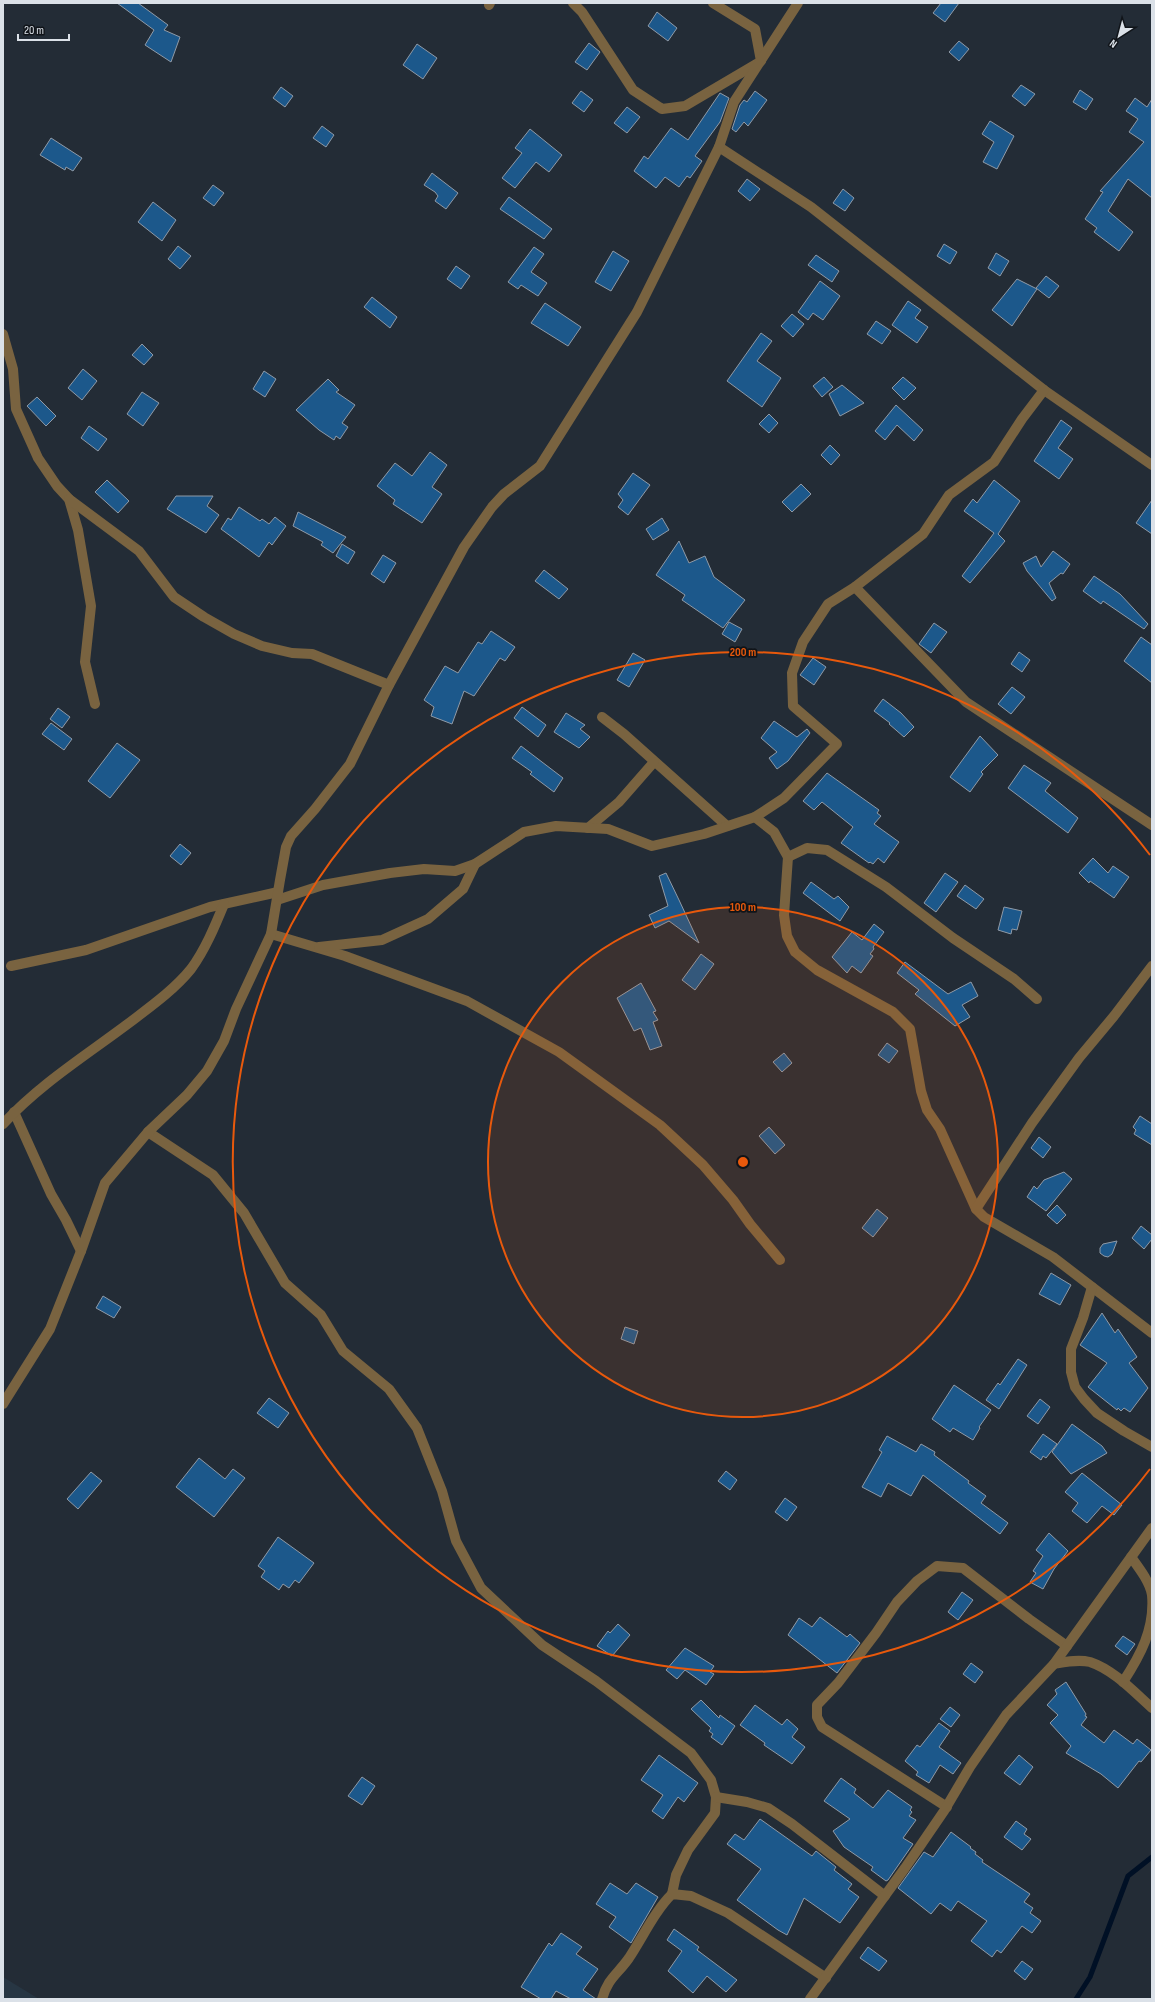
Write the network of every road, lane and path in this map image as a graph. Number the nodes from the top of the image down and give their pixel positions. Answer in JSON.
{"nodes":[{"id":1,"x":573,"y":3,"type":"edge"},
{"id":2,"x":713,"y":3,"type":"edge"},
{"id":3,"x":798,"y":3,"type":"edge"},
{"id":4,"x":761,"y":61,"type":"junction"},
{"id":5,"x":719,"y":147,"type":"junction"},
{"id":6,"x":3,"y":334,"type":"edge"},
{"id":7,"x":1044,"y":390,"type":"junction"},
{"id":8,"x":1152,"y":465,"type":"edge"},
{"id":9,"x":69,"y":499,"type":"junction"},
{"id":10,"x":855,"y":587,"type":"junction"},
{"id":11,"x":388,"y":685,"type":"junction"},
{"id":12,"x":95,"y":704,"type":"dead end"},
{"id":13,"x":602,"y":717,"type":"dead end"},
{"id":14,"x":654,"y":762,"type":"junction"},
{"id":15,"x":755,"y":817,"type":"junction"},
{"id":16,"x":1152,"y":825,"type":"edge"},
{"id":17,"x":727,"y":826,"type":"junction"},
{"id":18,"x":588,"y":828,"type":"junction"},
{"id":19,"x":788,"y":858,"type":"junction"},
{"id":20,"x":475,"y":864,"type":"junction"},
{"id":21,"x":277,"y":896,"type":"junction"},
{"id":22,"x":224,"y":904,"type":"junction"},
{"id":23,"x":271,"y":934,"type":"junction"},
{"id":24,"x":315,"y":947,"type":"junction"},
{"id":25,"x":11,"y":966,"type":"dead end"},
{"id":26,"x":1152,"y":966,"type":"edge"},
{"id":27,"x":1037,"y":999,"type":"dead end"},
{"id":28,"x":14,"y":1112,"type":"junction"},
{"id":29,"x":3,"y":1124,"type":"edge"},
{"id":30,"x":148,"y":1132,"type":"junction"},
{"id":31,"x":976,"y":1209,"type":"junction"},
{"id":32,"x":81,"y":1251,"type":"junction"},
{"id":33,"x":780,"y":1260,"type":"dead end"},
{"id":34,"x":1092,"y":1287,"type":"junction"},
{"id":35,"x":1152,"y":1333,"type":"edge"},
{"id":36,"x":3,"y":1404,"type":"edge"},
{"id":37,"x":1152,"y":1447,"type":"edge"},
{"id":38,"x":1152,"y":1528,"type":"edge"},
{"id":39,"x":1131,"y":1557,"type":"junction"},
{"id":40,"x":1067,"y":1646,"type":"junction"},
{"id":41,"x":1054,"y":1664,"type":"junction"},
{"id":42,"x":1123,"y":1682,"type":"junction"},
{"id":43,"x":1152,"y":1708,"type":"edge"},
{"id":44,"x":716,"y":1797,"type":"junction"},
{"id":45,"x":947,"y":1806,"type":"junction"},
{"id":46,"x":672,"y":1894,"type":"junction"},
{"id":47,"x":885,"y":1896,"type":"junction"},
{"id":48,"x":826,"y":1978,"type":"junction"},
{"id":49,"x":602,"y":1999,"type":"edge"},
{"id":50,"x":810,"y":1999,"type":"edge"}],
"edges":[{"from":1,"to":4,"type":"street"},
{"from":2,"to":4,"type":"street"},
{"from":3,"to":4,"type":"street"},
{"from":4,"to":5,"type":"street"},
{"from":5,"to":7,"type":"street"},
{"from":5,"to":11,"type":"street"},
{"from":6,"to":9,"type":"street"},
{"from":7,"to":8,"type":"street"},
{"from":7,"to":10,"type":"street"},
{"from":9,"to":11,"type":"street"},
{"from":9,"to":12,"type":"street"},
{"from":10,"to":15,"type":"street"},
{"from":10,"to":16,"type":"street"},
{"from":11,"to":21,"type":"street"},
{"from":13,"to":14,"type":"street"},
{"from":14,"to":17,"type":"street"},
{"from":14,"to":18,"type":"street"},
{"from":15,"to":17,"type":"street"},
{"from":15,"to":19,"type":"street"},
{"from":17,"to":18,"type":"street"},
{"from":18,"to":20,"type":"street"},
{"from":19,"to":27,"type":"street"},
{"from":19,"to":31,"type":"street"},
{"from":20,"to":21,"type":"street"},
{"from":20,"to":24,"type":"street"},
{"from":21,"to":22,"type":"street"},
{"from":21,"to":23,"type":"street"},
{"from":22,"to":25,"type":"street"},
{"from":22,"to":28,"type":"street"},
{"from":23,"to":24,"type":"street"},
{"from":23,"to":30,"type":"street"},
{"from":24,"to":33,"type":"street"},
{"from":26,"to":31,"type":"street"},
{"from":28,"to":29,"type":"street"},
{"from":28,"to":32,"type":"street"},
{"from":30,"to":32,"type":"street"},
{"from":30,"to":44,"type":"street"},
{"from":31,"to":34,"type":"street"},
{"from":32,"to":36,"type":"street"},
{"from":34,"to":35,"type":"street"},
{"from":34,"to":37,"type":"street"},
{"from":38,"to":39,"type":"street"},
{"from":39,"to":40,"type":"street"},
{"from":39,"to":42,"type":"street"},
{"from":40,"to":41,"type":"street"},
{"from":40,"to":45,"type":"street"},
{"from":41,"to":42,"type":"street"},
{"from":41,"to":45,"type":"street"},
{"from":42,"to":43,"type":"street"},
{"from":44,"to":46,"type":"street"},
{"from":44,"to":47,"type":"street"},
{"from":45,"to":47,"type":"street"},
{"from":46,"to":48,"type":"street"},
{"from":46,"to":49,"type":"street"},
{"from":47,"to":48,"type":"street"},
{"from":48,"to":50,"type":"street"}]}
